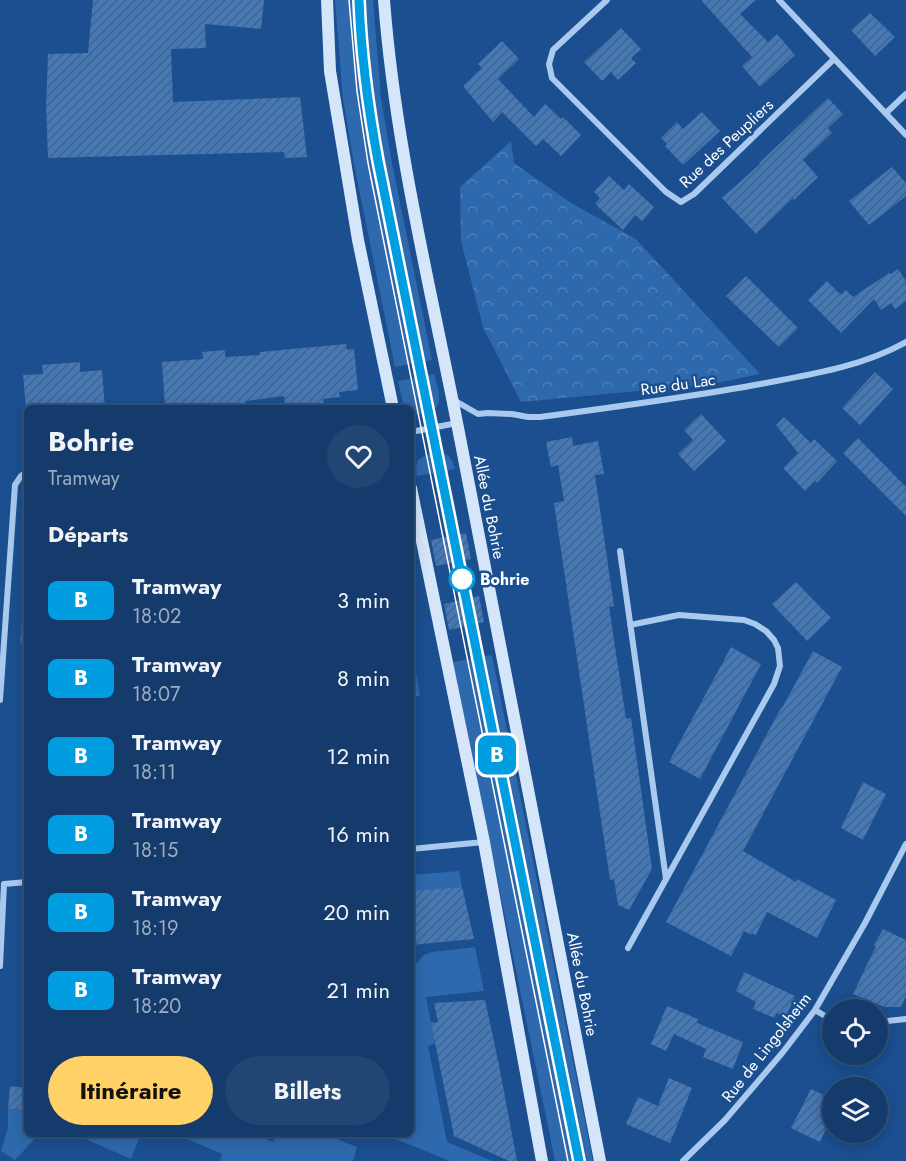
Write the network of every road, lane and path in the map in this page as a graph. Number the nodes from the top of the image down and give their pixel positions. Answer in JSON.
{"nodes":[{"id":1,"x":327,"y":0,"type":"edge"},
{"id":2,"x":384,"y":0,"type":"edge"},
{"id":3,"x":607,"y":0,"type":"edge"},
{"id":4,"x":779,"y":0,"type":"edge"},
{"id":5,"x":834,"y":58,"type":"junction"},
{"id":6,"x":906,"y":94,"type":"edge"},
{"id":7,"x":886,"y":113,"type":"junction"},
{"id":8,"x":906,"y":135,"type":"edge"},
{"id":9,"x":906,"y":342,"type":"edge"},
{"id":10,"x":452,"y":399,"type":"junction"},
{"id":11,"x":392,"y":405,"type":"edge"},
{"id":12,"x":457,"y":423,"type":"junction"},
{"id":13,"x":414,"y":431,"type":"edge"},
{"id":14,"x":24,"y":474,"type":"edge"},
{"id":15,"x":414,"y":503,"type":"edge"},
{"id":16,"x":620,"y":551,"type":"dead end"},
{"id":17,"x":630,"y":625,"type":"junction"},
{"id":18,"x":0,"y":700,"type":"edge"},
{"id":19,"x":484,"y":842,"type":"junction"},
{"id":20,"x":906,"y":844,"type":"edge"},
{"id":21,"x":414,"y":849,"type":"edge"},
{"id":22,"x":666,"y":880,"type":"junction"},
{"id":23,"x":2,"y":881,"type":"edge"},
{"id":24,"x":24,"y":882,"type":"edge"},
{"id":25,"x":628,"y":948,"type":"dead end"},
{"id":26,"x":0,"y":966,"type":"edge"},
{"id":27,"x":815,"y":1010,"type":"junction"},
{"id":28,"x":822,"y":1014,"type":"edge"},
{"id":29,"x":906,"y":1018,"type":"edge"},
{"id":30,"x":888,"y":1021,"type":"edge"},
{"id":31,"x":543,"y":1161,"type":"edge"},
{"id":32,"x":600,"y":1161,"type":"edge"},
{"id":33,"x":683,"y":1161,"type":"edge"}],
"edges":[{"from":1,"to":11,"type":"main road"},
{"from":2,"to":10,"type":"main road","name":"Allée du Bohrie"},
{"from":3,"to":5,"type":"street","name":"Rue des Peupliers"},
{"from":4,"to":5,"type":"street"},
{"from":5,"to":7,"type":"street"},
{"from":6,"to":7,"type":"street"},
{"from":7,"to":8,"type":"street"},
{"from":9,"to":10,"type":"street","name":"Rue du Lac"},
{"from":10,"to":12,"type":"main road","name":"Allée du Bohrie"},
{"from":12,"to":13,"type":"street"},
{"from":12,"to":32,"type":"main road","name":"Allée du Bohrie"},
{"from":14,"to":18,"type":"street"},
{"from":15,"to":19,"type":"main road"},
{"from":16,"to":17,"type":"street"},
{"from":17,"to":22,"type":"street"},
{"from":17,"to":22,"type":"street"},
{"from":19,"to":21,"type":"street"},
{"from":19,"to":31,"type":"main road"},
{"from":20,"to":27,"type":"street","name":"Rue de Lingolsheim"},
{"from":22,"to":25,"type":"street"},
{"from":23,"to":24,"type":"street"},
{"from":23,"to":26,"type":"street"},
{"from":27,"to":28,"type":"street"},
{"from":27,"to":33,"type":"street","name":"Rue de Lingolsheim"},
{"from":29,"to":30,"type":"street"}]}
